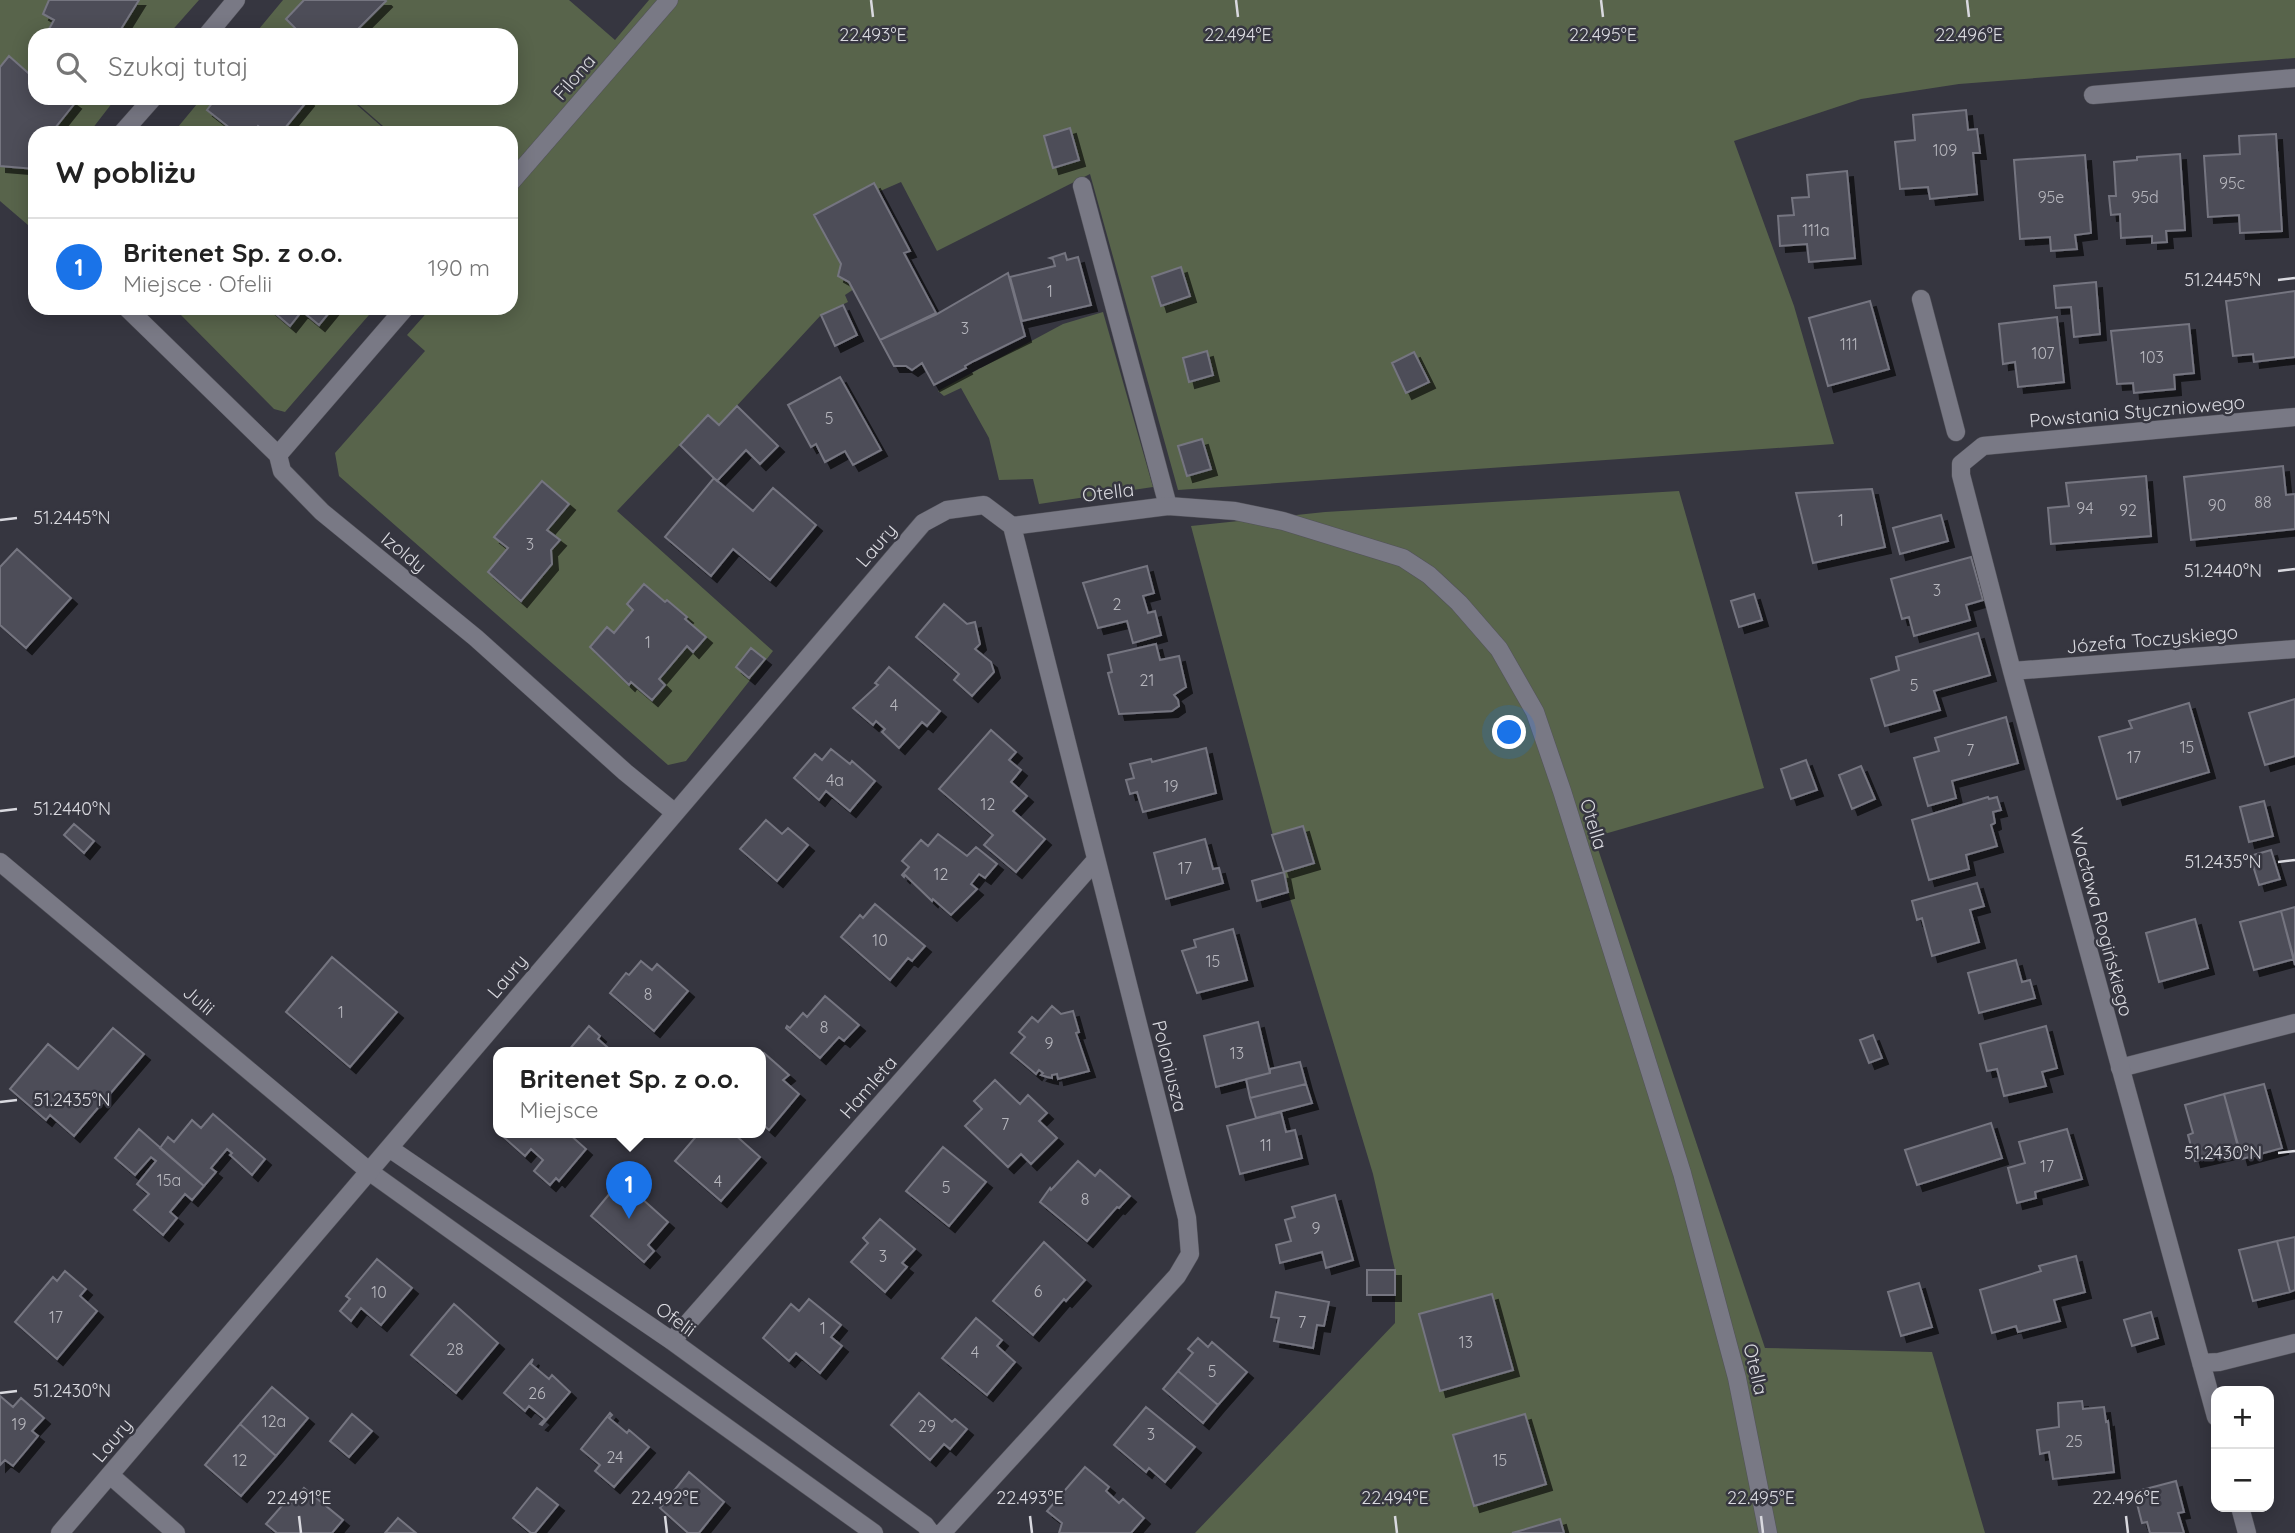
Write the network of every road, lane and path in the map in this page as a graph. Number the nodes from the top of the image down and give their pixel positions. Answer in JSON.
{"nodes":[{"id":1,"x":236,"y":0,"type":"edge"},
{"id":2,"x":669,"y":0,"type":"edge"},
{"id":3,"x":212,"y":28,"type":"edge"},
{"id":4,"x":2295,"y":78,"type":"edge"},
{"id":5,"x":2093,"y":95,"type":"dead end"},
{"id":6,"x":147,"y":105,"type":"edge"},
{"id":7,"x":128,"y":126,"type":"edge"},
{"id":8,"x":518,"y":173,"type":"edge"},
{"id":9,"x":1082,"y":186,"type":"dead end"},
{"id":10,"x":1921,"y":299,"type":"dead end"},
{"id":11,"x":135,"y":315,"type":"edge"},
{"id":12,"x":399,"y":315,"type":"edge"},
{"id":13,"x":2295,"y":417,"type":"edge"},
{"id":14,"x":1956,"y":432,"type":"dead end"},
{"id":15,"x":1983,"y":446,"type":"joint"},
{"id":16,"x":278,"y":455,"type":"junction"},
{"id":17,"x":1168,"y":506,"type":"junction"},
{"id":18,"x":1012,"y":526,"type":"junction"},
{"id":19,"x":2295,"y":649,"type":"edge"},
{"id":20,"x":2012,"y":671,"type":"junction"},
{"id":21,"x":674,"y":812,"type":"junction"},
{"id":22,"x":1095,"y":861,"type":"junction"},
{"id":23,"x":0,"y":862,"type":"edge"},
{"id":24,"x":2295,"y":1024,"type":"edge"},
{"id":25,"x":2120,"y":1069,"type":"junction"},
{"id":26,"x":389,"y":1148,"type":"junction"},
{"id":27,"x":370,"y":1172,"type":"junction"},
{"id":28,"x":671,"y":1341,"type":"junction"},
{"id":29,"x":2295,"y":1343,"type":"edge"},
{"id":30,"x":2201,"y":1363,"type":"junction"},
{"id":31,"x":2211,"y":1399,"type":"edge"},
{"id":32,"x":110,"y":1475,"type":"junction"},
{"id":33,"x":2241,"y":1512,"type":"edge"},
{"id":34,"x":60,"y":1533,"type":"edge"},
{"id":35,"x":176,"y":1533,"type":"edge"},
{"id":36,"x":874,"y":1533,"type":"edge"},
{"id":37,"x":931,"y":1533,"type":"edge"},
{"id":38,"x":942,"y":1533,"type":"edge"},
{"id":39,"x":1768,"y":1533,"type":"edge"},
{"id":40,"x":2247,"y":1533,"type":"edge"}],
"edges":[{"from":1,"to":3,"type":"street"},
{"from":2,"to":8,"type":"street","name":"Filona"},
{"from":4,"to":5,"type":"street"},
{"from":6,"to":7,"type":"street"},
{"from":9,"to":17,"type":"street"},
{"from":10,"to":14,"type":"street"},
{"from":11,"to":16,"type":"street","name":"Izoldy"},
{"from":12,"to":16,"type":"street"},
{"from":13,"to":15,"type":"street","name":"Powstania Styczniowego"},
{"from":15,"to":20,"type":"street","name":"Wacława Rogińskiego"},
{"from":16,"to":21,"type":"street","name":"Izoldy"},
{"from":17,"to":18,"type":"street","name":"Otella"},
{"from":17,"to":39,"type":"street","name":"Otella"},
{"from":18,"to":21,"type":"street","name":"Laury"},
{"from":18,"to":22,"type":"street","name":"Poloniusza"},
{"from":19,"to":20,"type":"street","name":"Józefa Toczyskiego"},
{"from":20,"to":25,"type":"street","name":"Wacława Rogińskiego"},
{"from":21,"to":26,"type":"street","name":"Laury"},
{"from":22,"to":28,"type":"street","name":"Hamleta"},
{"from":22,"to":38,"type":"street","name":"Poloniusza"},
{"from":23,"to":27,"type":"street","name":"Julii"},
{"from":24,"to":25,"type":"street"},
{"from":25,"to":30,"type":"street","name":"Wacława Rogińskiego"},
{"from":26,"to":27,"type":"street","name":"Laury"},
{"from":26,"to":28,"type":"street","name":"Ofelii"},
{"from":27,"to":32,"type":"street","name":"Laury"},
{"from":27,"to":36,"type":"street","name":"Julii"},
{"from":28,"to":37,"type":"street","name":"Ofelii"},
{"from":29,"to":30,"type":"street"},
{"from":30,"to":31,"type":"street","name":"Wacława Rogińskiego"},
{"from":32,"to":34,"type":"street","name":"Laury"},
{"from":32,"to":35,"type":"street"},
{"from":33,"to":40,"type":"street"}]}
